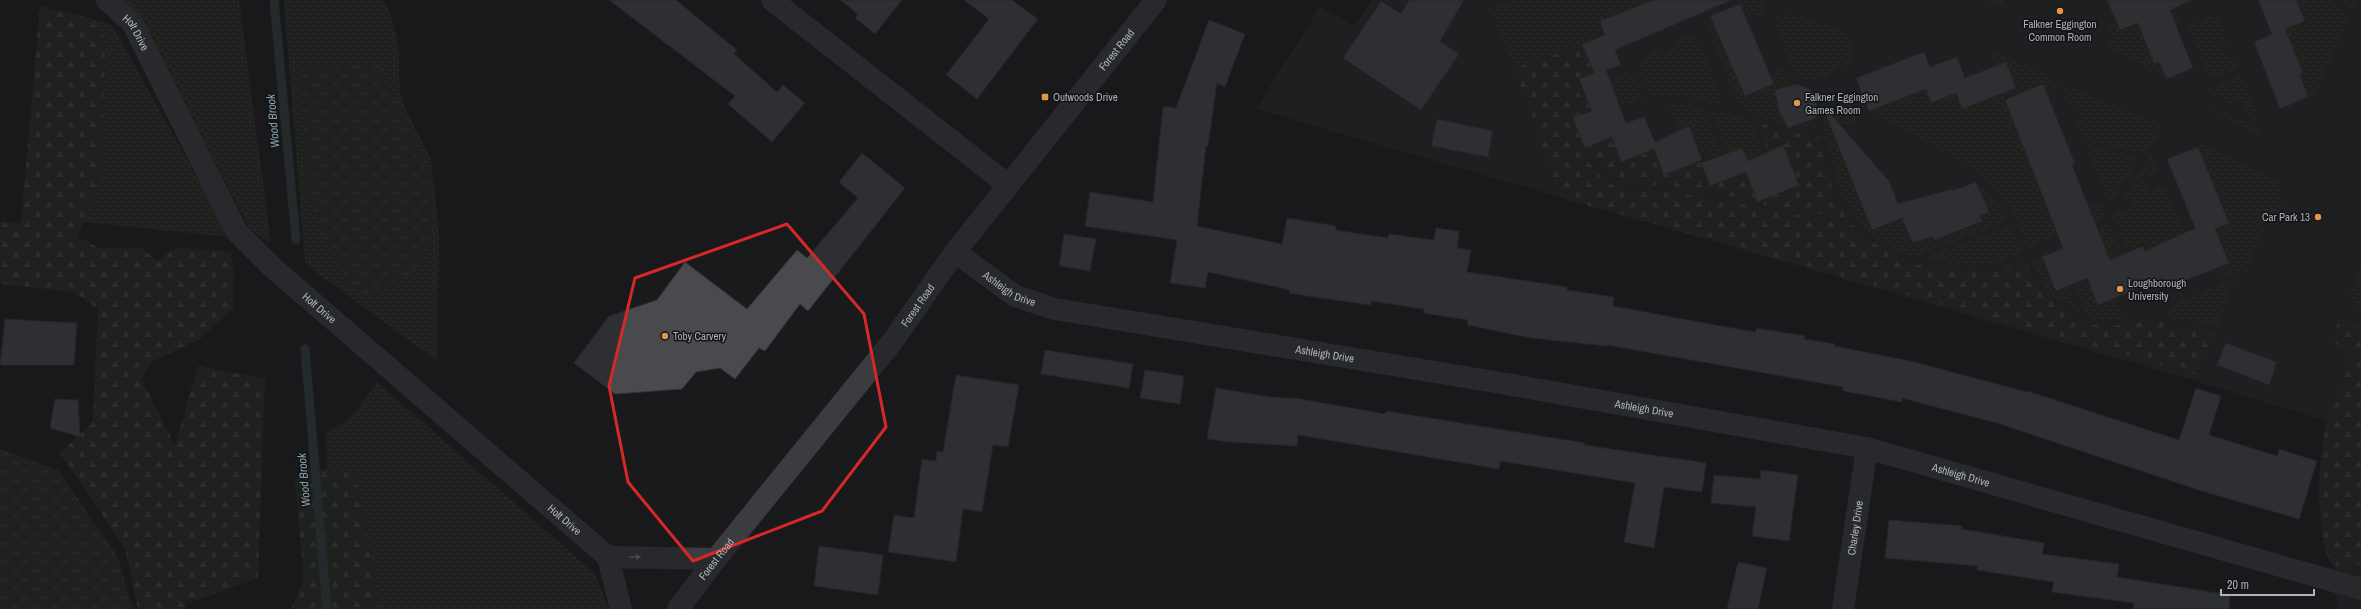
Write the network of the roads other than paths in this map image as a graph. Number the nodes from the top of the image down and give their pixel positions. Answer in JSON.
{"nodes":[{"id":1,"x":107,"y":0,"type":"edge"},
{"id":2,"x":772,"y":0,"type":"edge"},
{"id":3,"x":1156,"y":0,"type":"edge"},
{"id":4,"x":1008,"y":185,"type":"junction"},
{"id":5,"x":955,"y":252,"type":"junction"},
{"id":6,"x":1867,"y":448,"type":"junction"},
{"id":7,"x":608,"y":557,"type":"junction"},
{"id":8,"x":716,"y":559,"type":"junction"},
{"id":9,"x":2361,"y":589,"type":"edge"},
{"id":10,"x":621,"y":609,"type":"edge"},
{"id":11,"x":678,"y":609,"type":"edge"},
{"id":12,"x":1843,"y":609,"type":"edge"}],
"edges":[{"from":1,"to":7,"type":"street","name":"Holt Drive"},
{"from":2,"to":4,"type":"street"},
{"from":3,"to":4,"type":"street","name":"Forest Road"},
{"from":4,"to":5,"type":"street","name":"Forest Road"},
{"from":5,"to":6,"type":"street","name":"Ashleigh Drive"},
{"from":5,"to":8,"type":"street","name":"Forest Road"},
{"from":6,"to":9,"type":"street","name":"Ashleigh Drive"},
{"from":6,"to":12,"type":"street","name":"Charley Drive"},
{"from":7,"to":8,"type":"street","one_way":true},
{"from":7,"to":10,"type":"street"},
{"from":8,"to":11,"type":"street","name":"Forest Road"}]}
